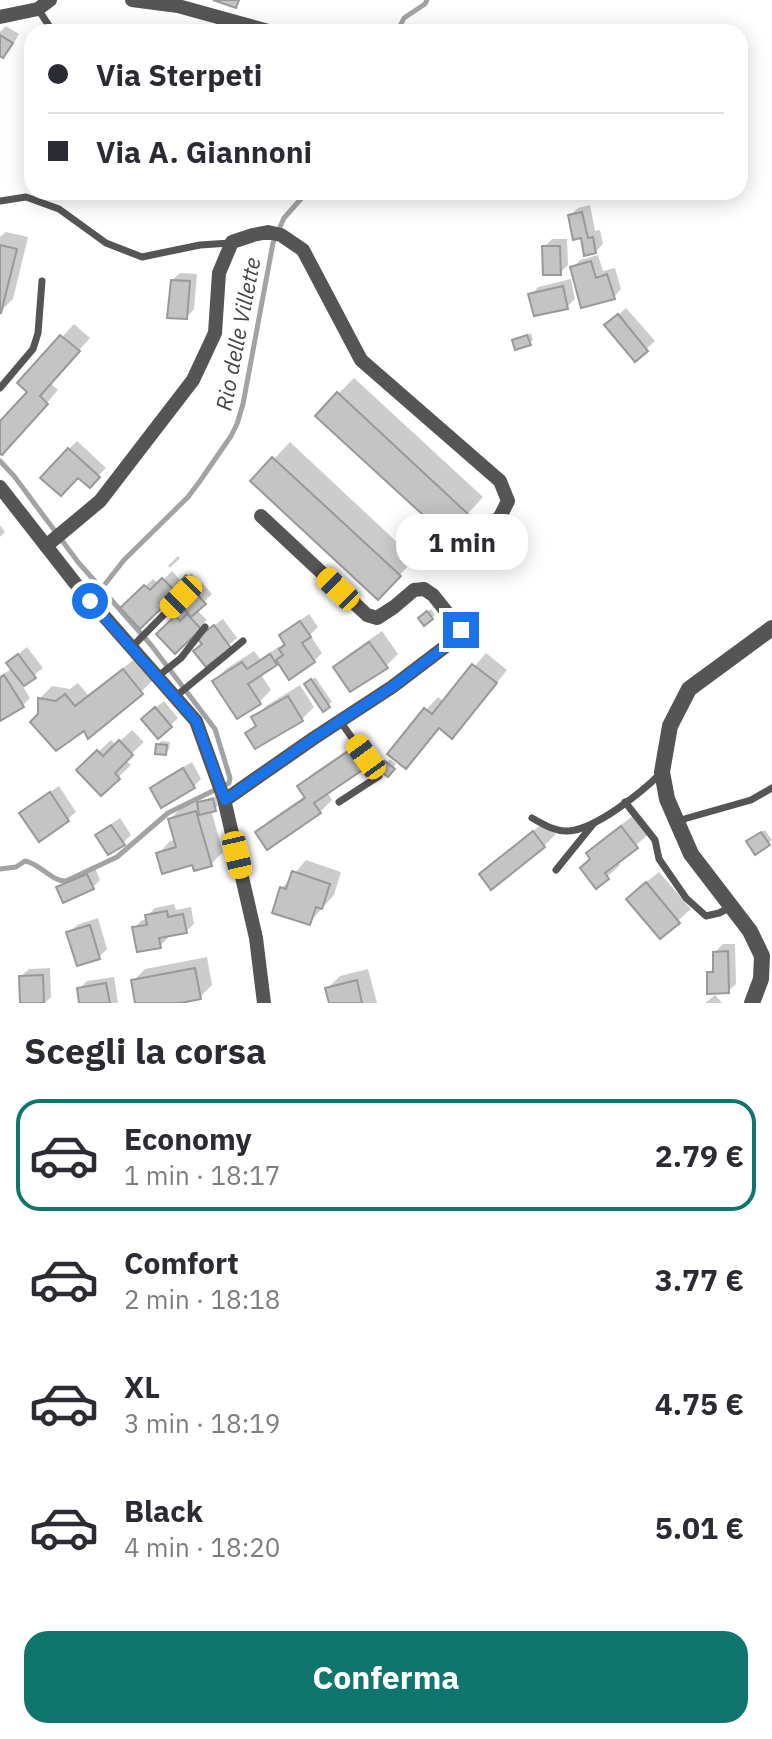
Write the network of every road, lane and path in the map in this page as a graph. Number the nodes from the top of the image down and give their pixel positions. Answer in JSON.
{"nodes":[{"id":1,"x":50,"y":0,"type":"edge"},
{"id":2,"x":132,"y":0,"type":"edge"},
{"id":3,"x":38,"y":9,"type":"junction"},
{"id":4,"x":0,"y":17,"type":"edge"},
{"id":5,"x":48,"y":24,"type":"edge"},
{"id":6,"x":243,"y":24,"type":"edge"},
{"id":7,"x":24,"y":197,"type":"edge"},
{"id":8,"x":34,"y":200,"type":"edge"},
{"id":9,"x":0,"y":201,"type":"edge"},
{"id":10,"x":232,"y":242,"type":"junction"},
{"id":11,"x":42,"y":281,"type":"dead end"},
{"id":12,"x":0,"y":388,"type":"edge"},
{"id":13,"x":0,"y":487,"type":"edge"},
{"id":14,"x":261,"y":516,"type":"dead end"},
{"id":15,"x":470,"y":526,"type":"dead end"},
{"id":16,"x":49,"y":544,"type":"junction"},
{"id":17,"x":181,"y":597,"type":"dead end"},
{"id":18,"x":205,"y":627,"type":"dead end"},
{"id":19,"x":772,"y":628,"type":"edge"},
{"id":20,"x":243,"y":641,"type":"dead end"},
{"id":21,"x":134,"y":645,"type":"junction"},
{"id":22,"x":160,"y":676,"type":"junction"},
{"id":23,"x":176,"y":696,"type":"junction"},
{"id":24,"x":340,"y":721,"type":"junction"},
{"id":25,"x":662,"y":772,"type":"junction"},
{"id":26,"x":772,"y":788,"type":"edge"},
{"id":27,"x":224,"y":799,"type":"junction"},
{"id":28,"x":339,"y":802,"type":"dead end"},
{"id":29,"x":625,"y":802,"type":"junction"},
{"id":30,"x":532,"y":818,"type":"dead end"},
{"id":31,"x":675,"y":822,"type":"junction"},
{"id":32,"x":594,"y":823,"type":"junction"},
{"id":33,"x":556,"y":870,"type":"dead end"},
{"id":34,"x":731,"y":907,"type":"junction"},
{"id":35,"x":264,"y":1003,"type":"edge"},
{"id":36,"x":752,"y":1003,"type":"edge"}],
"edges":[{"from":1,"to":3,"type":"street"},
{"from":2,"to":6,"type":"street"},
{"from":3,"to":4,"type":"street"},
{"from":3,"to":5,"type":"lane"},
{"from":7,"to":9,"type":"lane"},
{"from":8,"to":10,"type":"lane"},
{"from":10,"to":15,"type":"street"},
{"from":10,"to":16,"type":"street"},
{"from":11,"to":12,"type":"lane"},
{"from":13,"to":16,"type":"street"},
{"from":14,"to":24,"type":"street"},
{"from":16,"to":21,"type":"street"},
{"from":17,"to":21,"type":"lane"},
{"from":18,"to":22,"type":"lane"},
{"from":19,"to":25,"type":"street"},
{"from":20,"to":23,"type":"lane"},
{"from":21,"to":22,"type":"street"},
{"from":22,"to":23,"type":"street"},
{"from":23,"to":27,"type":"street"},
{"from":24,"to":27,"type":"street"},
{"from":24,"to":28,"type":"lane"},
{"from":25,"to":29,"type":"lane"},
{"from":25,"to":31,"type":"street"},
{"from":26,"to":31,"type":"lane"},
{"from":27,"to":35,"type":"street"},
{"from":29,"to":32,"type":"lane"},
{"from":29,"to":34,"type":"lane"},
{"from":30,"to":32,"type":"lane"},
{"from":31,"to":34,"type":"street"},
{"from":32,"to":33,"type":"lane"},
{"from":34,"to":36,"type":"street"}]}
